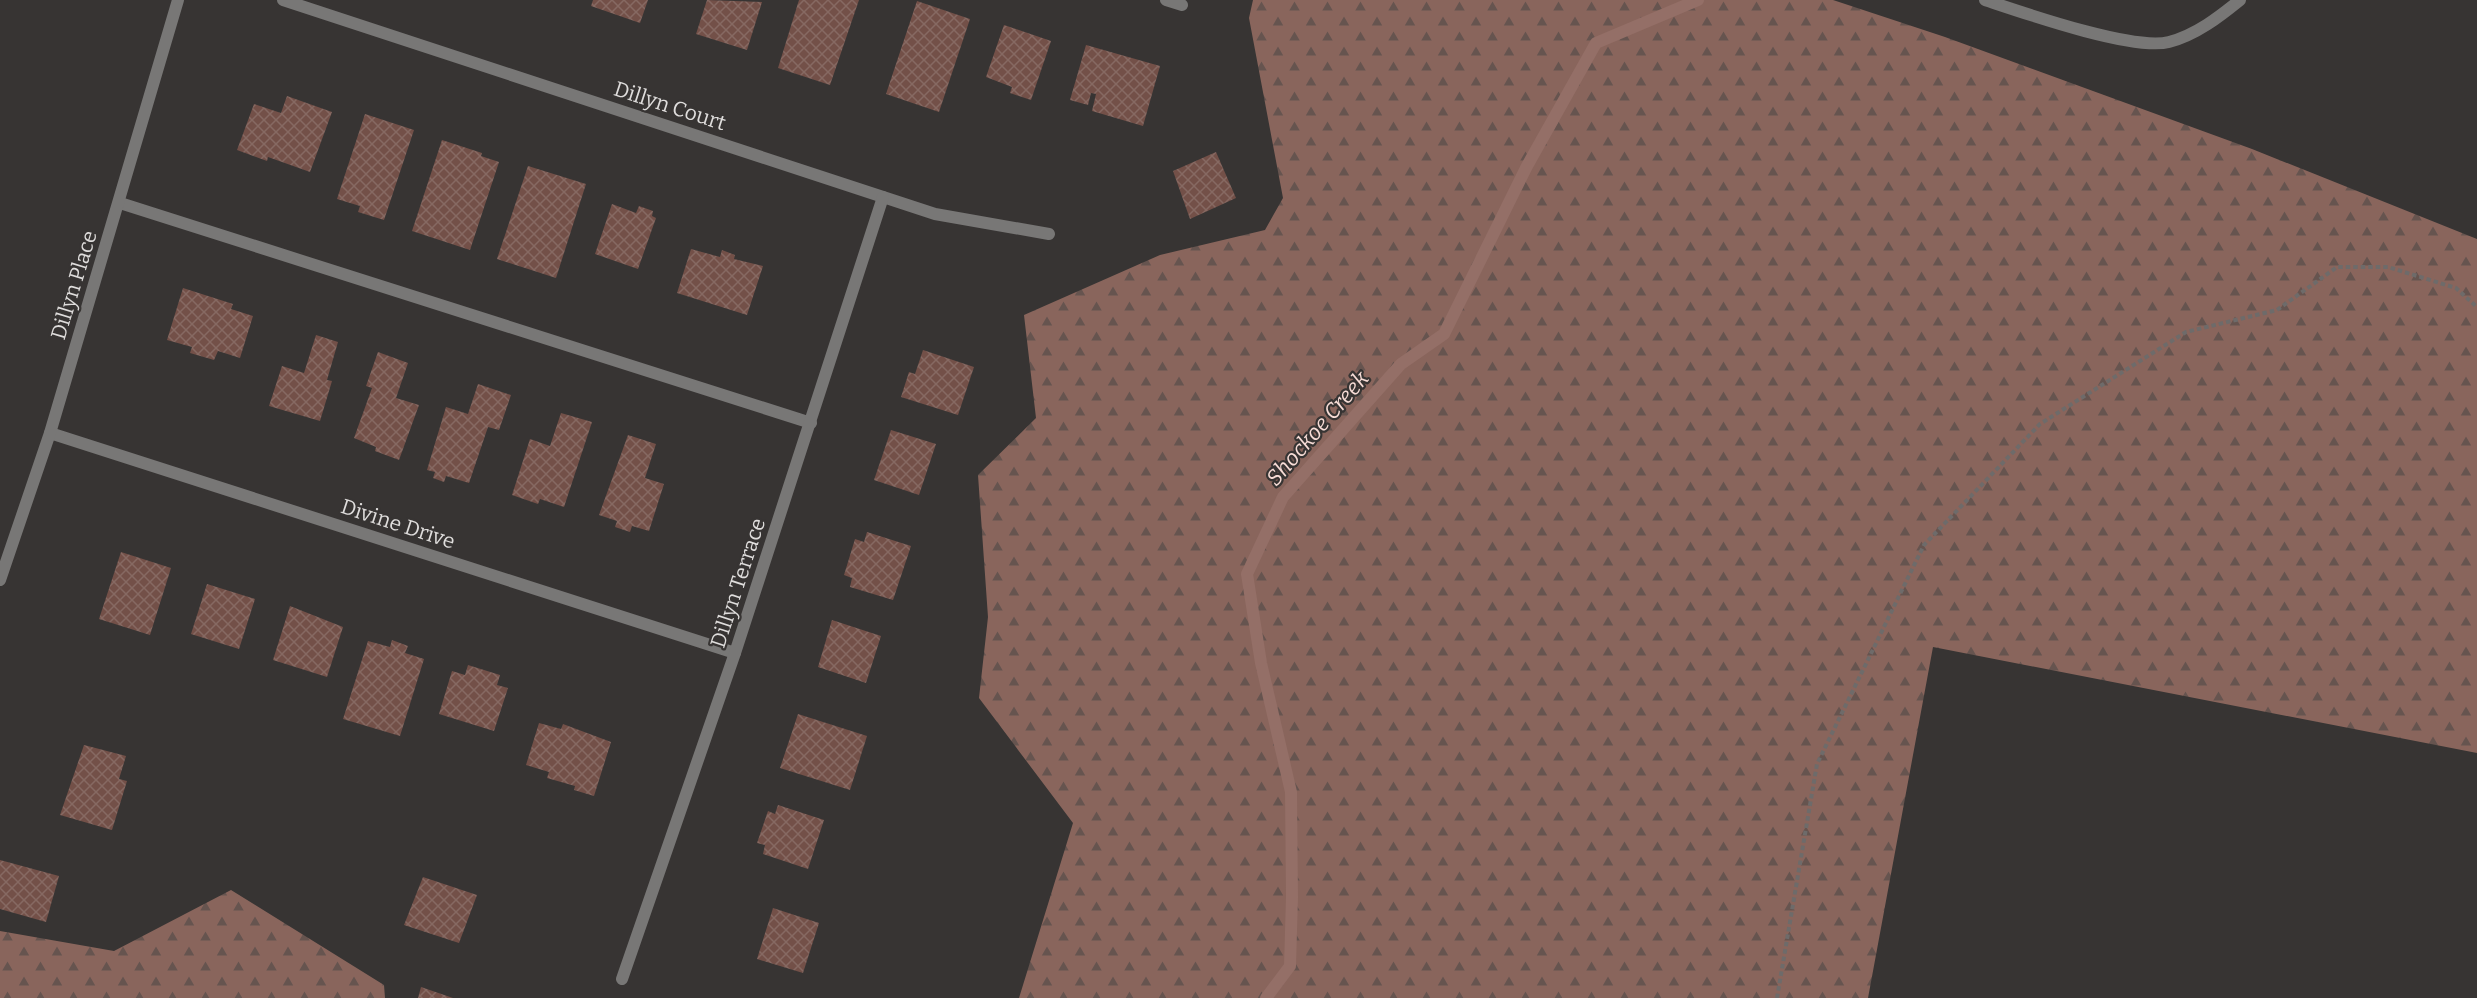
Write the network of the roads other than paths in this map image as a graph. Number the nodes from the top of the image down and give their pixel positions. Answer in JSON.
{"nodes":[{"id":1,"x":178,"y":0,"type":"edge"},
{"id":2,"x":284,"y":0,"type":"edge"},
{"id":3,"x":1166,"y":0,"type":"edge"},
{"id":4,"x":1985,"y":0,"type":"edge"},
{"id":5,"x":2240,"y":0,"type":"edge"},
{"id":6,"x":1182,"y":5,"type":"dead end"},
{"id":7,"x":883,"y":197,"type":"junction"},
{"id":8,"x":120,"y":203,"type":"junction"},
{"id":9,"x":1049,"y":234,"type":"dead end"},
{"id":10,"x":811,"y":423,"type":"junction"},
{"id":11,"x":50,"y":433,"type":"junction"},
{"id":12,"x":0,"y":580,"type":"edge"},
{"id":13,"x":735,"y":653,"type":"junction"},
{"id":14,"x":622,"y":979,"type":"dead end"}],
"edges":[{"from":1,"to":8,"type":"street","name":"Dillyn Place"},
{"from":2,"to":7,"type":"street","name":"Dillyn Court"},
{"from":3,"to":6,"type":"street"},
{"from":4,"to":5,"type":"street"},
{"from":7,"to":9,"type":"street","name":"Dillyn Court"},
{"from":7,"to":10,"type":"street","name":"Dillyn Terrace"},
{"from":8,"to":10,"type":"street"},
{"from":8,"to":11,"type":"street","name":"Dillyn Place"},
{"from":10,"to":13,"type":"street","name":"Dillyn Terrace"},
{"from":11,"to":12,"type":"street","name":"Dillyn Place"},
{"from":11,"to":13,"type":"street","name":"Divine Drive"},
{"from":13,"to":14,"type":"street","name":"Dillyn Terrace"}]}
